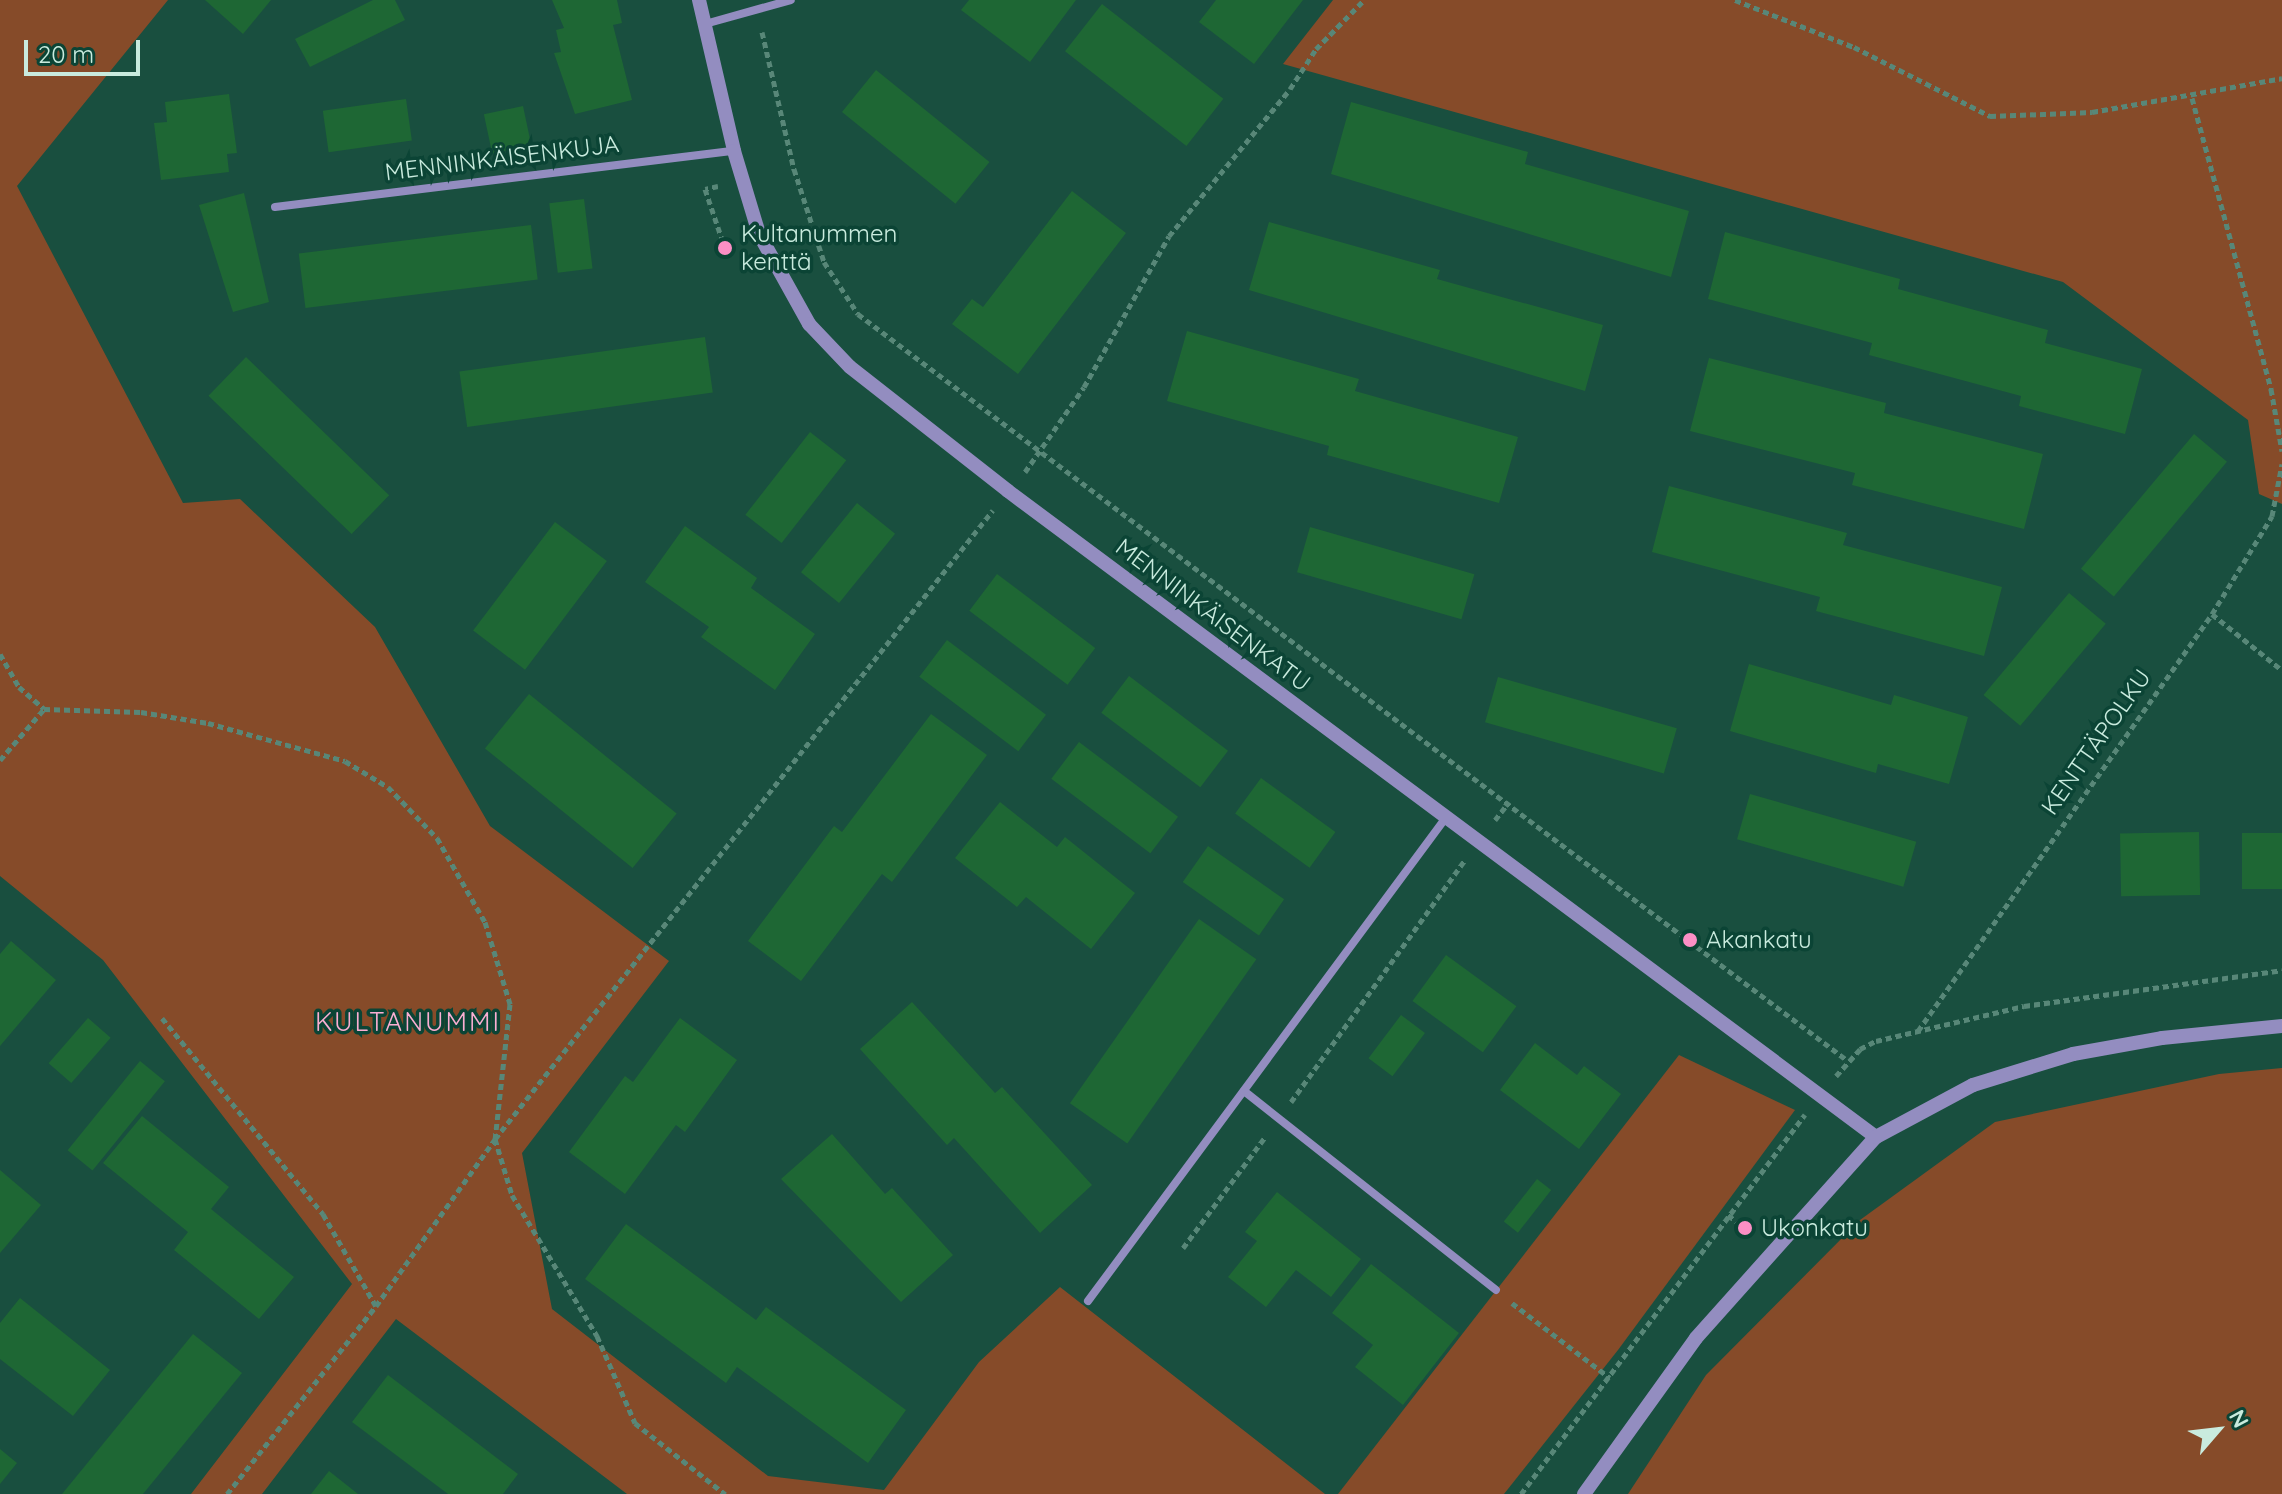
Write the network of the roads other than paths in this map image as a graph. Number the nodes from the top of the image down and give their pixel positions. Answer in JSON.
{"nodes":[{"id":1,"x":699,"y":0,"type":"edge"},
{"id":2,"x":791,"y":0,"type":"edge"},
{"id":3,"x":705,"y":24,"type":"junction"},
{"id":4,"x":734,"y":151,"type":"junction"},
{"id":5,"x":275,"y":207,"type":"dead end"},
{"id":6,"x":1447,"y":816,"type":"junction"},
{"id":7,"x":2282,"y":1026,"type":"edge"},
{"id":8,"x":1244,"y":1091,"type":"junction"},
{"id":9,"x":1876,"y":1137,"type":"junction"},
{"id":10,"x":1496,"y":1290,"type":"road end"},
{"id":11,"x":1088,"y":1301,"type":"dead end"},
{"id":12,"x":1584,"y":1494,"type":"edge"}],
"edges":[{"from":1,"to":3,"type":"street","name":"MENNINKÄISENKATU"},
{"from":2,"to":3,"type":"street"},
{"from":3,"to":4,"type":"street","name":"MENNINKÄISENKATU"},
{"from":4,"to":5,"type":"street","name":"MENNINKÄISENKUJA"},
{"from":4,"to":6,"type":"street","name":"MENNINKÄISENKATU"},
{"from":6,"to":8,"type":"street"},
{"from":6,"to":9,"type":"street","name":"MENNINKÄISENKATU"},
{"from":7,"to":9,"type":"street"},
{"from":8,"to":10,"type":"street"},
{"from":8,"to":11,"type":"street"},
{"from":9,"to":12,"type":"street"}]}
